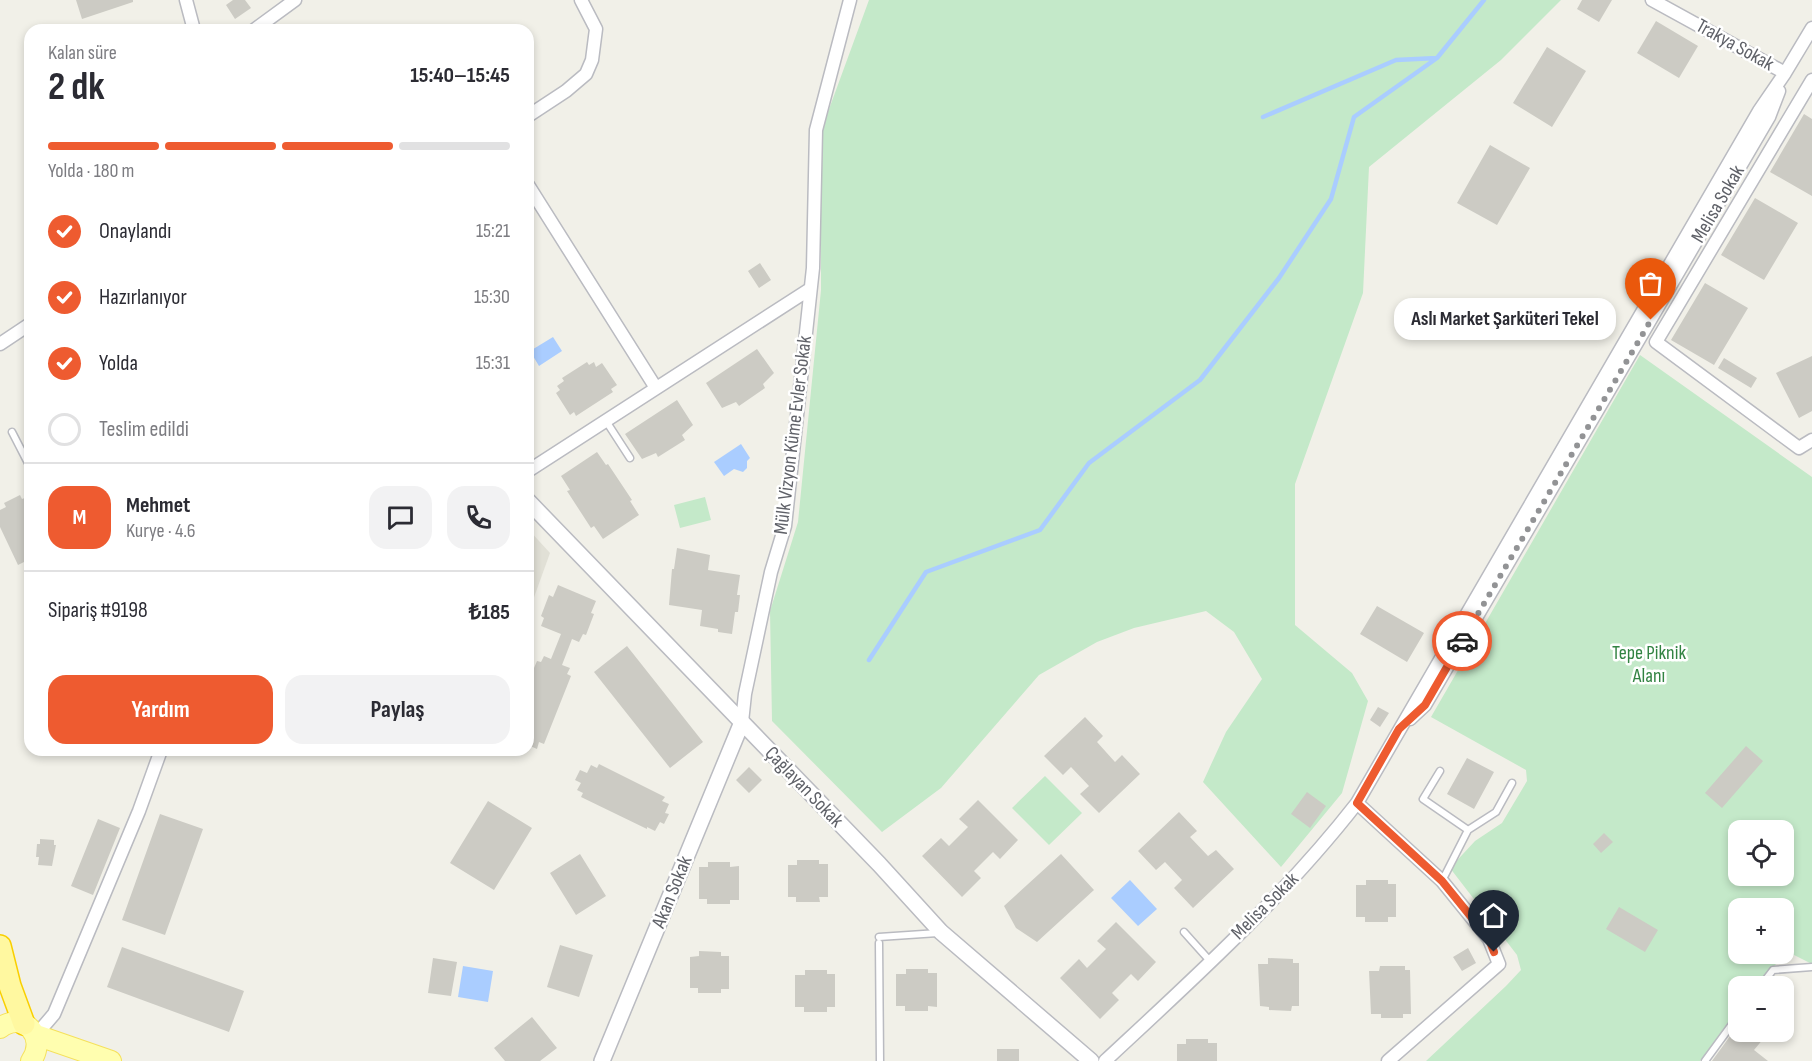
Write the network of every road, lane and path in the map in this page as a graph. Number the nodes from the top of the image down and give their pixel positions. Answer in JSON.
{"nodes":[{"id":1,"x":186,"y":0,"type":"edge"},
{"id":2,"x":295,"y":0,"type":"edge"},
{"id":3,"x":581,"y":0,"type":"edge"},
{"id":4,"x":850,"y":0,"type":"edge"},
{"id":5,"x":1652,"y":0,"type":"edge"},
{"id":6,"x":192,"y":24,"type":"edge"},
{"id":7,"x":262,"y":24,"type":"edge"},
{"id":8,"x":1812,"y":28,"type":"edge"},
{"id":9,"x":1785,"y":73,"type":"junction"},
{"id":10,"x":1812,"y":80,"type":"edge"},
{"id":11,"x":534,"y":112,"type":"edge"},
{"id":12,"x":534,"y":194,"type":"edge"},
{"id":13,"x":810,"y":289,"type":"junction"},
{"id":14,"x":24,"y":328,"type":"edge"},
{"id":15,"x":0,"y":344,"type":"edge"},
{"id":16,"x":656,"y":388,"type":"junction"},
{"id":17,"x":606,"y":421,"type":"junction"},
{"id":18,"x":12,"y":432,"type":"dead end"},
{"id":19,"x":1812,"y":440,"type":"edge"},
{"id":20,"x":24,"y":455,"type":"edge"},
{"id":21,"x":630,"y":458,"type":"dead end"},
{"id":22,"x":534,"y":467,"type":"edge"},
{"id":23,"x":534,"y":507,"type":"edge"},
{"id":24,"x":742,"y":722,"type":"junction"},
{"id":25,"x":160,"y":756,"type":"edge"},
{"id":26,"x":1440,"y":771,"type":"dead end"},
{"id":27,"x":1512,"y":783,"type":"dead end"},
{"id":28,"x":1357,"y":803,"type":"junction"},
{"id":29,"x":1468,"y":830,"type":"junction"},
{"id":30,"x":1442,"y":881,"type":"junction"},
{"id":31,"x":942,"y":932,"type":"junction"},
{"id":32,"x":1185,"y":932,"type":"dead end"},
{"id":33,"x":0,"y":946,"type":"edge"},
{"id":34,"x":1210,"y":961,"type":"junction"},
{"id":35,"x":1812,"y":967,"type":"edge"},
{"id":36,"x":1768,"y":976,"type":"edge"},
{"id":37,"x":1454,"y":986,"type":"dead end"},
{"id":38,"x":1458,"y":1000,"type":"junction"},
{"id":39,"x":0,"y":1028,"type":"edge"},
{"id":40,"x":30,"y":1030,"type":"junction"},
{"id":41,"x":1728,"y":1031,"type":"edge"},
{"id":42,"x":31,"y":1061,"type":"edge"},
{"id":43,"x":111,"y":1061,"type":"edge"},
{"id":44,"x":602,"y":1061,"type":"edge"},
{"id":45,"x":880,"y":1061,"type":"edge"},
{"id":46,"x":1091,"y":1061,"type":"edge"},
{"id":47,"x":1105,"y":1061,"type":"edge"},
{"id":48,"x":1388,"y":1061,"type":"edge"},
{"id":49,"x":1706,"y":1061,"type":"edge"}],
"edges":[{"from":1,"to":6,"type":"street"},
{"from":2,"to":7,"type":"street"},
{"from":3,"to":11,"type":"street"},
{"from":4,"to":13,"type":"street","name":"Mülk Vizyon Küme Evler Sokak"},
{"from":5,"to":9,"type":"street","name":"Trakya Sokak"},
{"from":8,"to":9,"type":"street","name":"Melisa Sokak"},
{"from":9,"to":28,"type":"street","name":"Melisa Sokak"},
{"from":10,"to":19,"type":"street"},
{"from":12,"to":16,"type":"street"},
{"from":13,"to":16,"type":"street"},
{"from":13,"to":24,"type":"street","name":"Mülk Vizyon Küme Evler Sokak"},
{"from":14,"to":15,"type":"street"},
{"from":16,"to":17,"type":"street"},
{"from":17,"to":21,"type":"lane"},
{"from":17,"to":22,"type":"street"},
{"from":18,"to":20,"type":"lane"},
{"from":23,"to":24,"type":"street","name":"Çağlayan Sokak"},
{"from":24,"to":31,"type":"street","name":"Çağlayan Sokak"},
{"from":24,"to":44,"type":"street","name":"Akan Sokak"},
{"from":25,"to":40,"type":"street"},
{"from":26,"to":29,"type":"lane"},
{"from":27,"to":29,"type":"lane"},
{"from":28,"to":30,"type":"street"},
{"from":28,"to":34,"type":"street","name":"Melisa Sokak"},
{"from":29,"to":30,"type":"lane"},
{"from":30,"to":38,"type":"street"},
{"from":31,"to":45,"type":"lane"},
{"from":31,"to":46,"type":"street","name":"Çağlayan Sokak"},
{"from":32,"to":34,"type":"lane"},
{"from":33,"to":40,"type":"highway"},
{"from":34,"to":47,"type":"street","name":"Melisa Sokak"},
{"from":35,"to":36,"type":"lane"},
{"from":37,"to":38,"type":"street"},
{"from":38,"to":48,"type":"street"},
{"from":39,"to":40,"type":"main road"},
{"from":40,"to":42,"type":"main road"},
{"from":40,"to":43,"type":"main road"},
{"from":41,"to":49,"type":"lane"}]}
